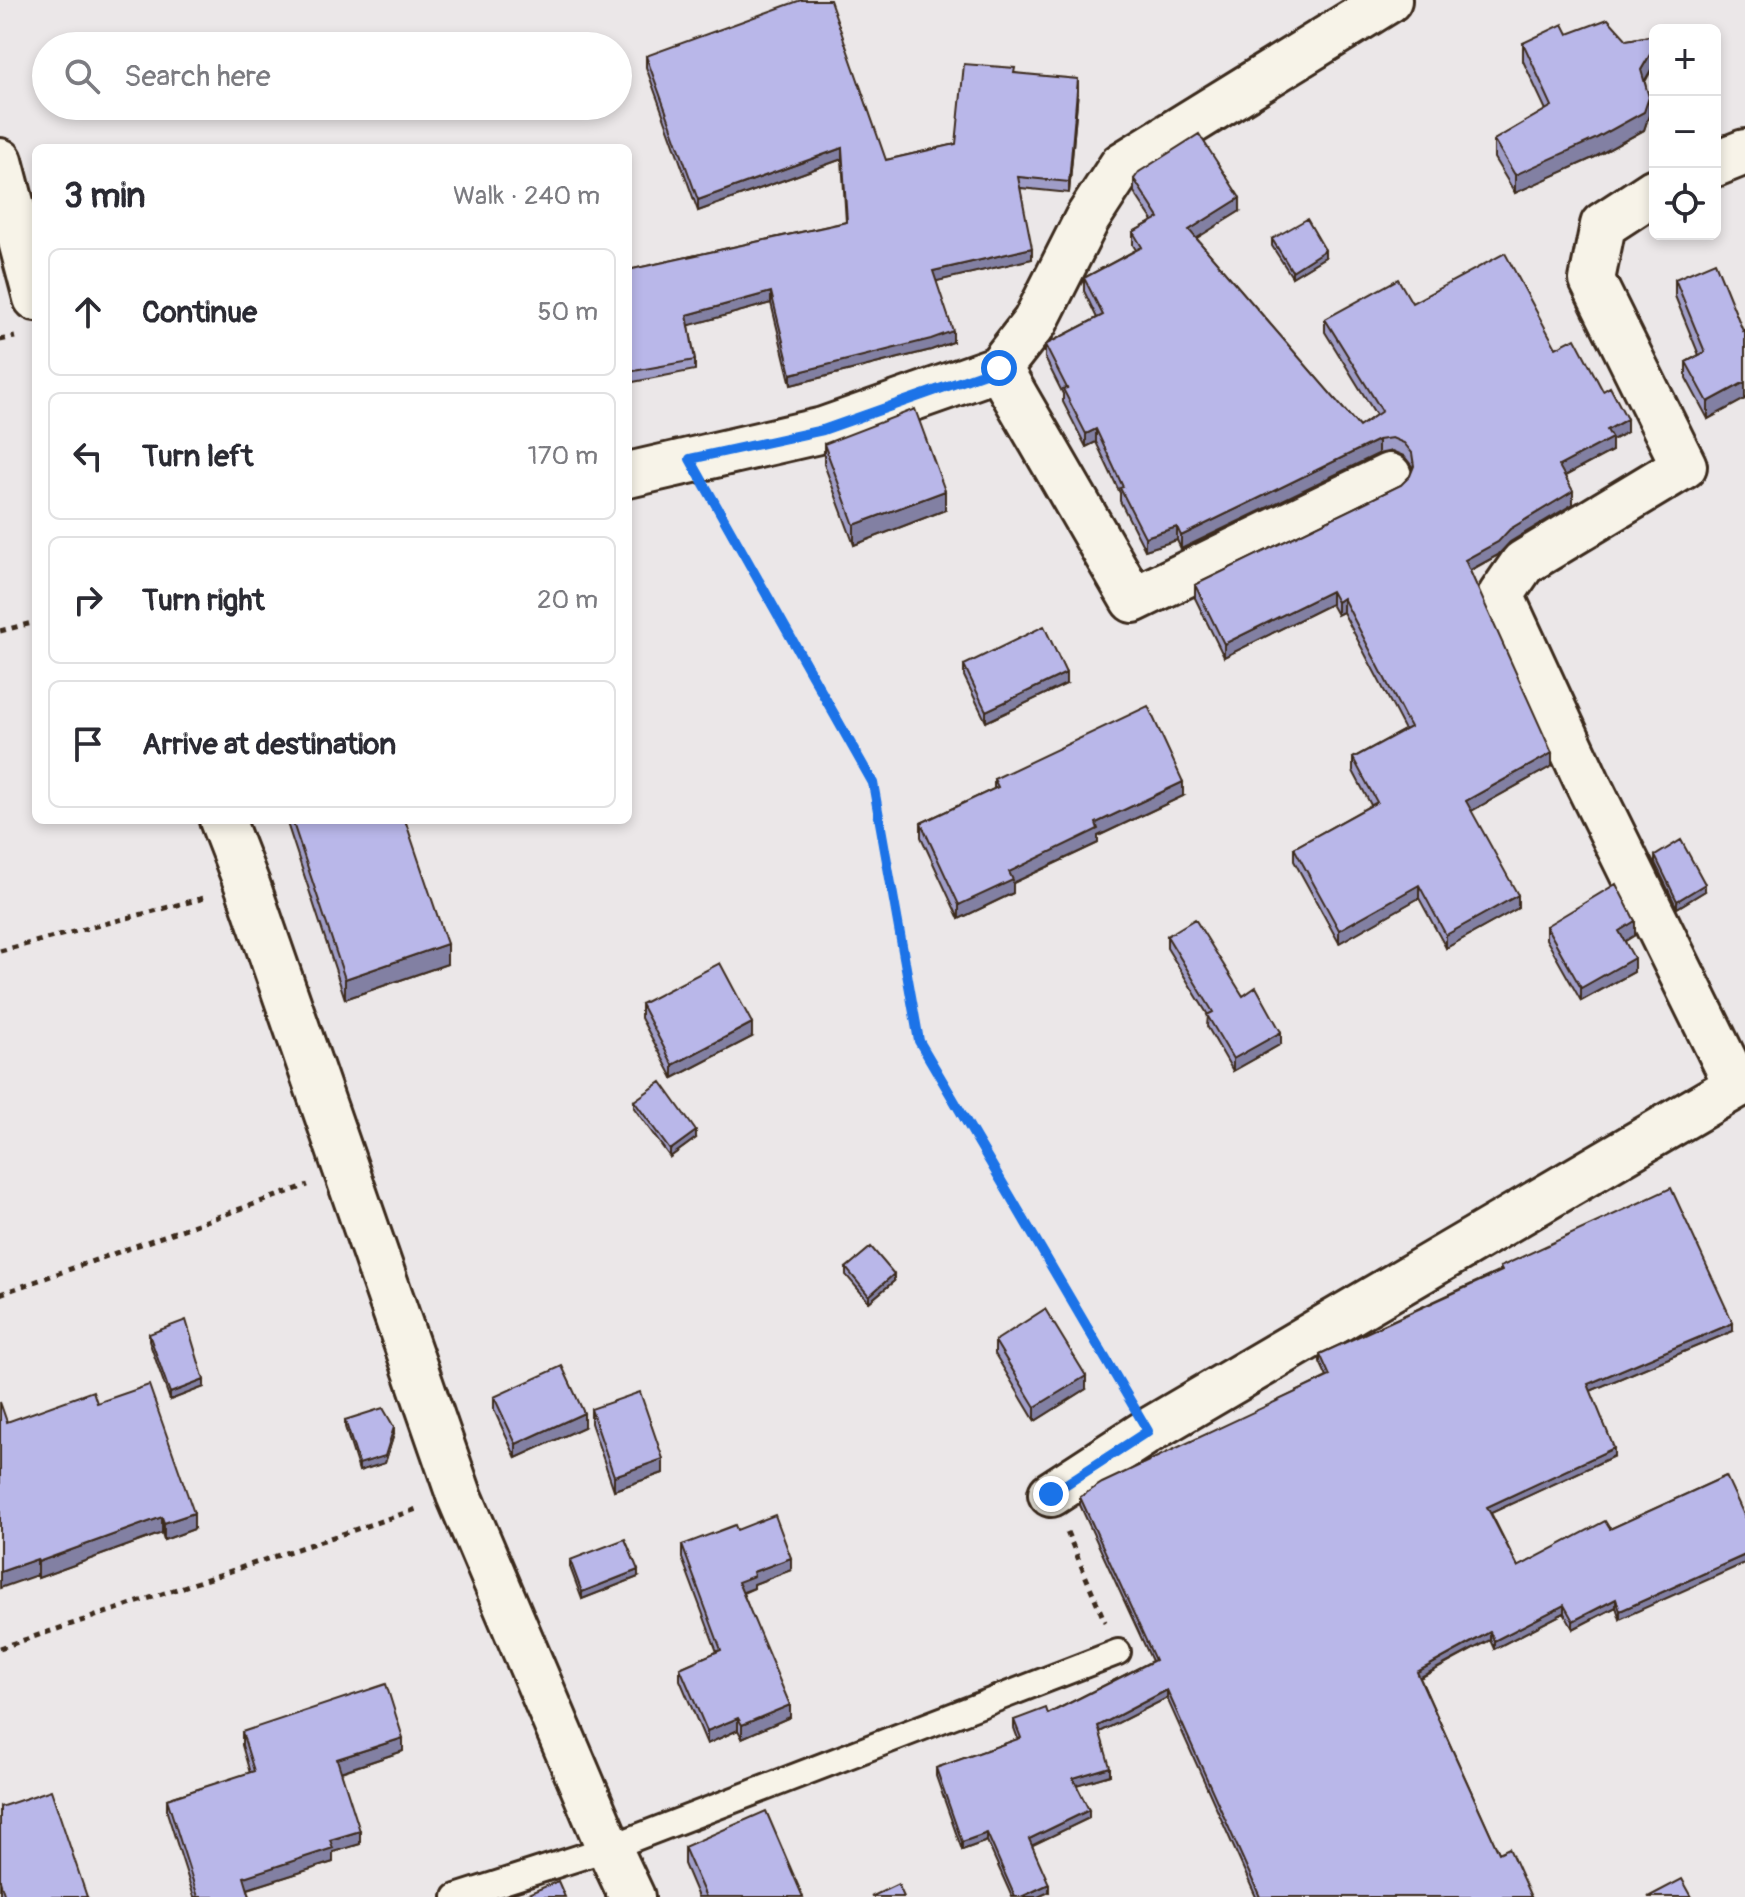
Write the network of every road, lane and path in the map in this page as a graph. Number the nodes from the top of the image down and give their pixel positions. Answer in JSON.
{"nodes":[{"id":1,"x":1389,"y":0,"type":"edge"},
{"id":2,"x":1745,"y":152,"type":"edge"},
{"id":3,"x":0,"y":161,"type":"edge"},
{"id":4,"x":1721,"y":162,"type":"edge"},
{"id":5,"x":1649,"y":195,"type":"edge"},
{"id":6,"x":32,"y":283,"type":"edge"},
{"id":7,"x":999,"y":368,"type":"junction"},
{"id":8,"x":690,"y":459,"type":"junction"},
{"id":9,"x":632,"y":474,"type":"edge"},
{"id":10,"x":1389,"y":476,"type":"dead end"},
{"id":11,"x":32,"y":623,"type":"edge"},
{"id":12,"x":0,"y":631,"type":"edge"},
{"id":13,"x":224,"y":824,"type":"edge"},
{"id":14,"x":248,"y":887,"type":"junction"},
{"id":15,"x":0,"y":951,"type":"edge"},
{"id":16,"x":1741,"y":1083,"type":"edge"},
{"id":17,"x":347,"y":1171,"type":"junction"},
{"id":18,"x":0,"y":1294,"type":"edge"},
{"id":19,"x":1148,"y":1431,"type":"junction"},
{"id":20,"x":1051,"y":1494,"type":"joint"},
{"id":21,"x":459,"y":1495,"type":"junction"},
{"id":22,"x":0,"y":1648,"type":"edge"},
{"id":23,"x":1118,"y":1652,"type":"joint"},
{"id":24,"x":609,"y":1848,"type":"junction"},
{"id":25,"x":456,"y":1897,"type":"edge"},
{"id":26,"x":632,"y":1897,"type":"edge"}],
"edges":[{"from":1,"to":7,"type":"street"},
{"from":2,"to":4,"type":"street"},
{"from":3,"to":6,"type":"street"},
{"from":5,"to":16,"type":"street"},
{"from":7,"to":8,"type":"street"},
{"from":7,"to":10,"type":"street"},
{"from":8,"to":9,"type":"street"},
{"from":8,"to":19,"type":"path"},
{"from":11,"to":12,"type":"path"},
{"from":13,"to":14,"type":"street"},
{"from":14,"to":15,"type":"path"},
{"from":14,"to":17,"type":"street"},
{"from":16,"to":19,"type":"street"},
{"from":17,"to":18,"type":"path"},
{"from":17,"to":21,"type":"street"},
{"from":19,"to":20,"type":"street"},
{"from":20,"to":23,"type":"path"},
{"from":21,"to":22,"type":"path"},
{"from":21,"to":24,"type":"street"},
{"from":23,"to":24,"type":"lane"},
{"from":24,"to":25,"type":"lane"},
{"from":24,"to":26,"type":"street"}]}
